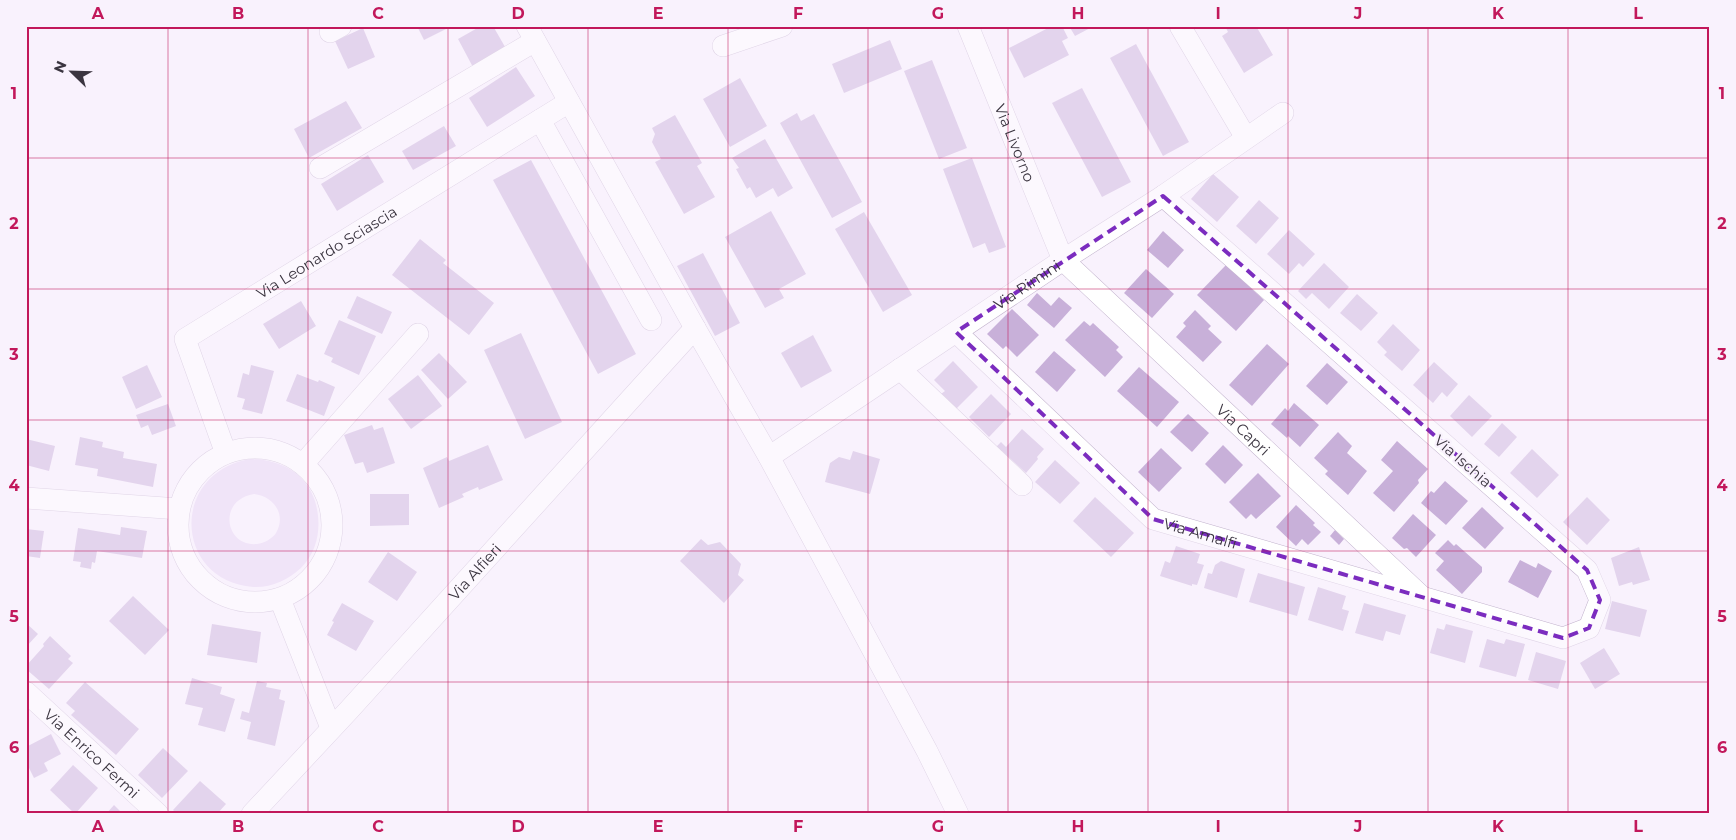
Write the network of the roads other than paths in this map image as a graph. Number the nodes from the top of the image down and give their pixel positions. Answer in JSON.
{"nodes":[{"id":1,"x":782,"y":26,"type":"edge"},
{"id":2,"x":968,"y":26,"type":"edge"},
{"id":3,"x":1180,"y":26,"type":"edge"},
{"id":4,"x":531,"y":34,"type":"edge"},
{"id":5,"x":723,"y":46,"type":"dead end"},
{"id":6,"x":569,"y":102,"type":"junction"},
{"id":7,"x":1284,"y":113,"type":"dead end"},
{"id":8,"x":540,"y":120,"type":"junction"},
{"id":9,"x":1246,"y":138,"type":"junction"},
{"id":10,"x":320,"y":168,"type":"dead end"},
{"id":11,"x":1163,"y":196,"type":"junction"},
{"id":12,"x":1063,"y":260,"type":"junction"},
{"id":13,"x":652,"y":320,"type":"dead end"},
{"id":14,"x":695,"y":328,"type":"junction"},
{"id":15,"x":956,"y":332,"type":"junction"},
{"id":16,"x":418,"y":334,"type":"dead end"},
{"id":17,"x":900,"y":370,"type":"junction"},
{"id":18,"x":225,"y":451,"type":"junction"},
{"id":19,"x":769,"y":457,"type":"junction"},
{"id":20,"x":303,"y":464,"type":"junction"},
{"id":21,"x":1022,"y":485,"type":"dead end"},
{"id":22,"x":26,"y":498,"type":"edge"},
{"id":23,"x":179,"y":509,"type":"junction"},
{"id":24,"x":280,"y":599,"type":"junction"},
{"id":25,"x":1424,"y":599,"type":"junction"},
{"id":26,"x":26,"y":692,"type":"edge"},
{"id":27,"x":332,"y":728,"type":"junction"},
{"id":28,"x":158,"y":814,"type":"edge"},
{"id":29,"x":252,"y":814,"type":"edge"},
{"id":30,"x":958,"y":814,"type":"edge"}],
"edges":[{"from":1,"to":5,"type":"street"},
{"from":2,"to":12,"type":"street","name":"Via Livorno"},
{"from":3,"to":9,"type":"street"},
{"from":4,"to":6,"type":"street"},
{"from":4,"to":10,"type":"street"},
{"from":6,"to":8,"type":"street","name":"Via Leonardo Sciascia"},
{"from":6,"to":14,"type":"street"},
{"from":7,"to":9,"type":"street","name":"Via Rimini"},
{"from":8,"to":13,"type":"street"},
{"from":8,"to":18,"type":"street","name":"Via Leonardo Sciascia"},
{"from":9,"to":11,"type":"street","name":"Via Rimini"},
{"from":11,"to":12,"type":"street","name":"Via Rimini"},
{"from":11,"to":25,"type":"street","name":"Via Ischia"},
{"from":12,"to":15,"type":"street","name":"Via Rimini"},
{"from":12,"to":25,"type":"street","name":"Via Capri"},
{"from":14,"to":19,"type":"street"},
{"from":14,"to":27,"type":"street","name":"Via Alfieri"},
{"from":15,"to":17,"type":"street","name":"Via Rimini"},
{"from":15,"to":25,"type":"street","name":"Via Amalfi"},
{"from":16,"to":20,"type":"street"},
{"from":17,"to":19,"type":"street","name":"Via Rimini"},
{"from":17,"to":21,"type":"street"},
{"from":18,"to":20,"type":"street"},
{"from":18,"to":23,"type":"street"},
{"from":19,"to":30,"type":"street"},
{"from":20,"to":24,"type":"street"},
{"from":22,"to":23,"type":"street"},
{"from":23,"to":24,"type":"street"},
{"from":24,"to":27,"type":"street"},
{"from":26,"to":28,"type":"street","name":"Via Enrico Fermi"},
{"from":27,"to":29,"type":"street","name":"Via Alfieri"}]}
